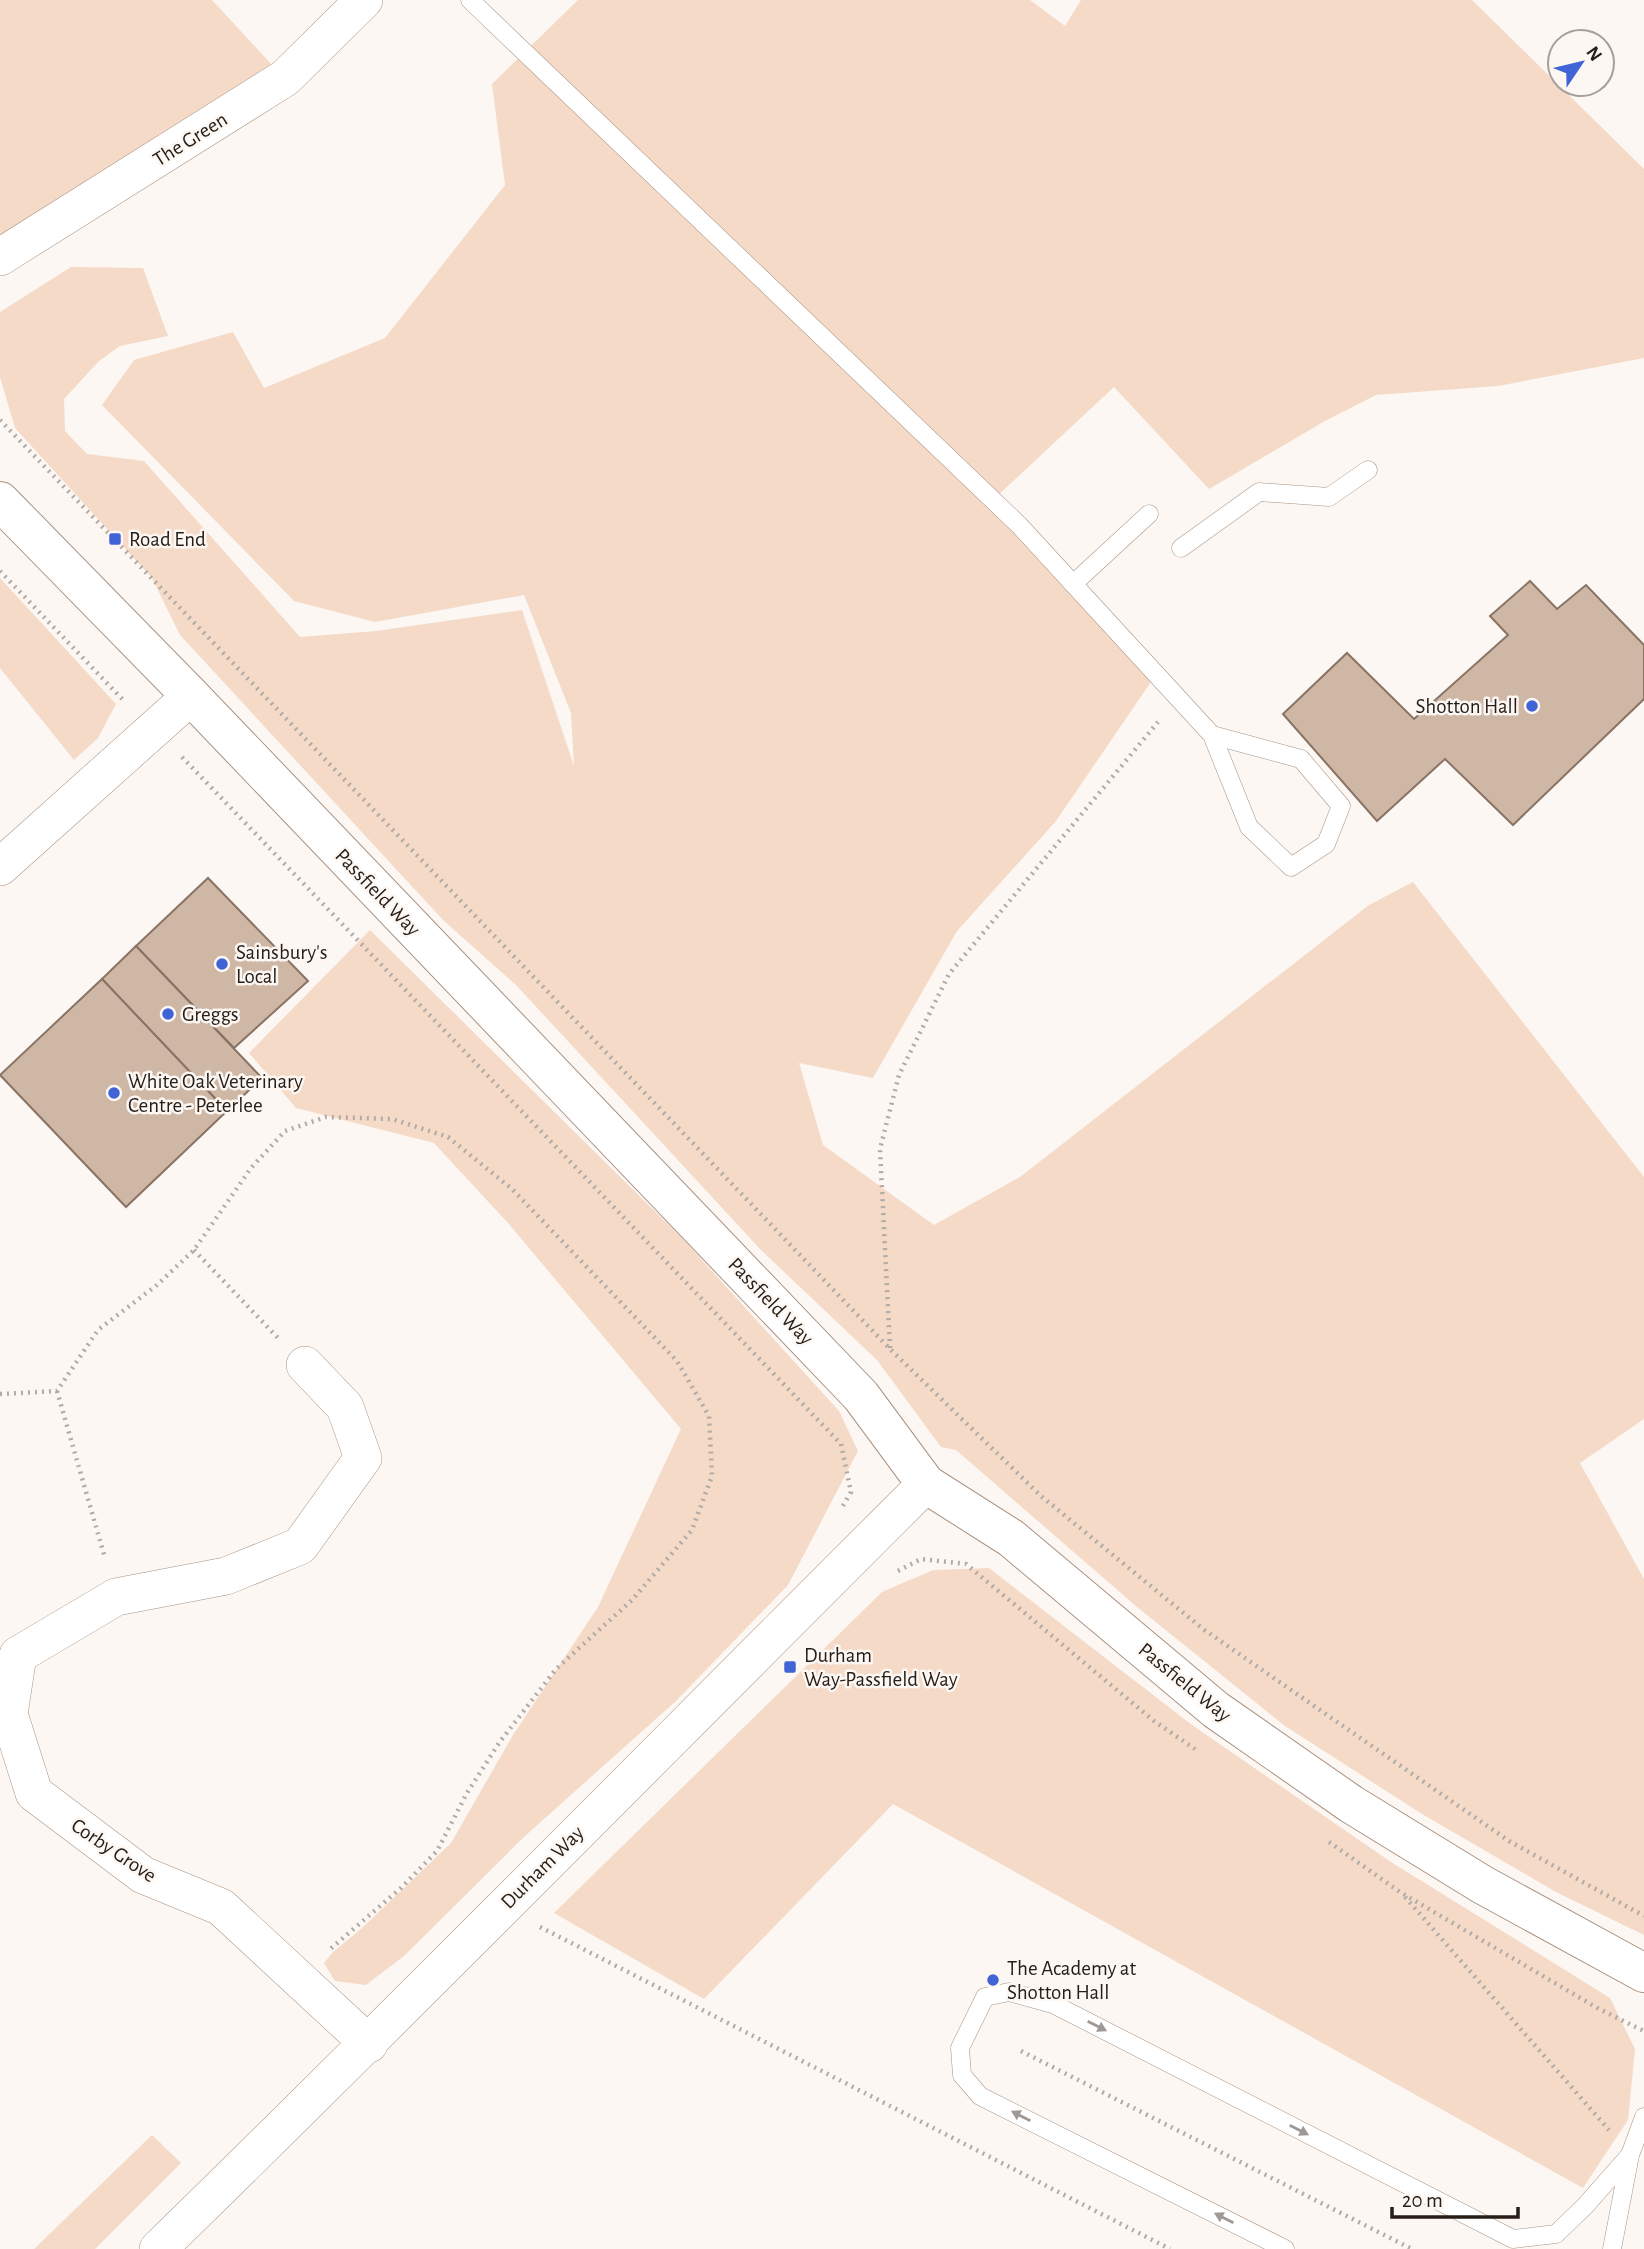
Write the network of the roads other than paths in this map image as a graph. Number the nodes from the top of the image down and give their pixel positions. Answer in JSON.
{"nodes":[{"id":1,"x":364,"y":0,"type":"edge"},
{"id":2,"x":470,"y":0,"type":"edge"},
{"id":3,"x":0,"y":257,"type":"edge"},
{"id":4,"x":1368,"y":470,"type":"dead end"},
{"id":5,"x":0,"y":501,"type":"edge"},
{"id":6,"x":1149,"y":514,"type":"dead end"},
{"id":7,"x":1181,"y":548,"type":"dead end"},
{"id":8,"x":1073,"y":584,"type":"junction"},
{"id":9,"x":191,"y":696,"type":"junction"},
{"id":10,"x":1212,"y":735,"type":"junction"},
{"id":11,"x":0,"y":867,"type":"edge"},
{"id":12,"x":305,"y":1366,"type":"road end"},
{"id":13,"x":926,"y":1484,"type":"junction"},
{"id":14,"x":9,"y":1650,"type":"edge"},
{"id":15,"x":1644,"y":1973,"type":"edge"},
{"id":16,"x":369,"y":2044,"type":"junction"},
{"id":17,"x":1644,"y":2117,"type":"edge"},
{"id":18,"x":1630,"y":2155,"type":"junction"},
{"id":19,"x":158,"y":2249,"type":"edge"},
{"id":20,"x":1285,"y":2249,"type":"edge"},
{"id":21,"x":1612,"y":2249,"type":"edge"}],
"edges":[{"from":1,"to":3,"type":"street","name":"The Green"},
{"from":2,"to":8,"type":"lane"},
{"from":4,"to":7,"type":"lane"},
{"from":5,"to":9,"type":"street","name":"Passfield Way"},
{"from":6,"to":8,"type":"lane"},
{"from":8,"to":10,"type":"lane"},
{"from":9,"to":11,"type":"street"},
{"from":9,"to":13,"type":"street","name":"Passfield Way"},
{"from":10,"to":10,"type":"lane"},
{"from":12,"to":14,"type":"street","name":"Corby Grove"},
{"from":13,"to":15,"type":"street","name":"Passfield Way"},
{"from":13,"to":16,"type":"street","name":"Durham Way"},
{"from":14,"to":16,"type":"street","name":"Corby Grove"},
{"from":16,"to":19,"type":"street","name":"Durham Way"},
{"from":17,"to":18,"type":"lane"},
{"from":20,"to":18,"type":"lane","one_way":true},
{"from":18,"to":21,"type":"lane"}]}
